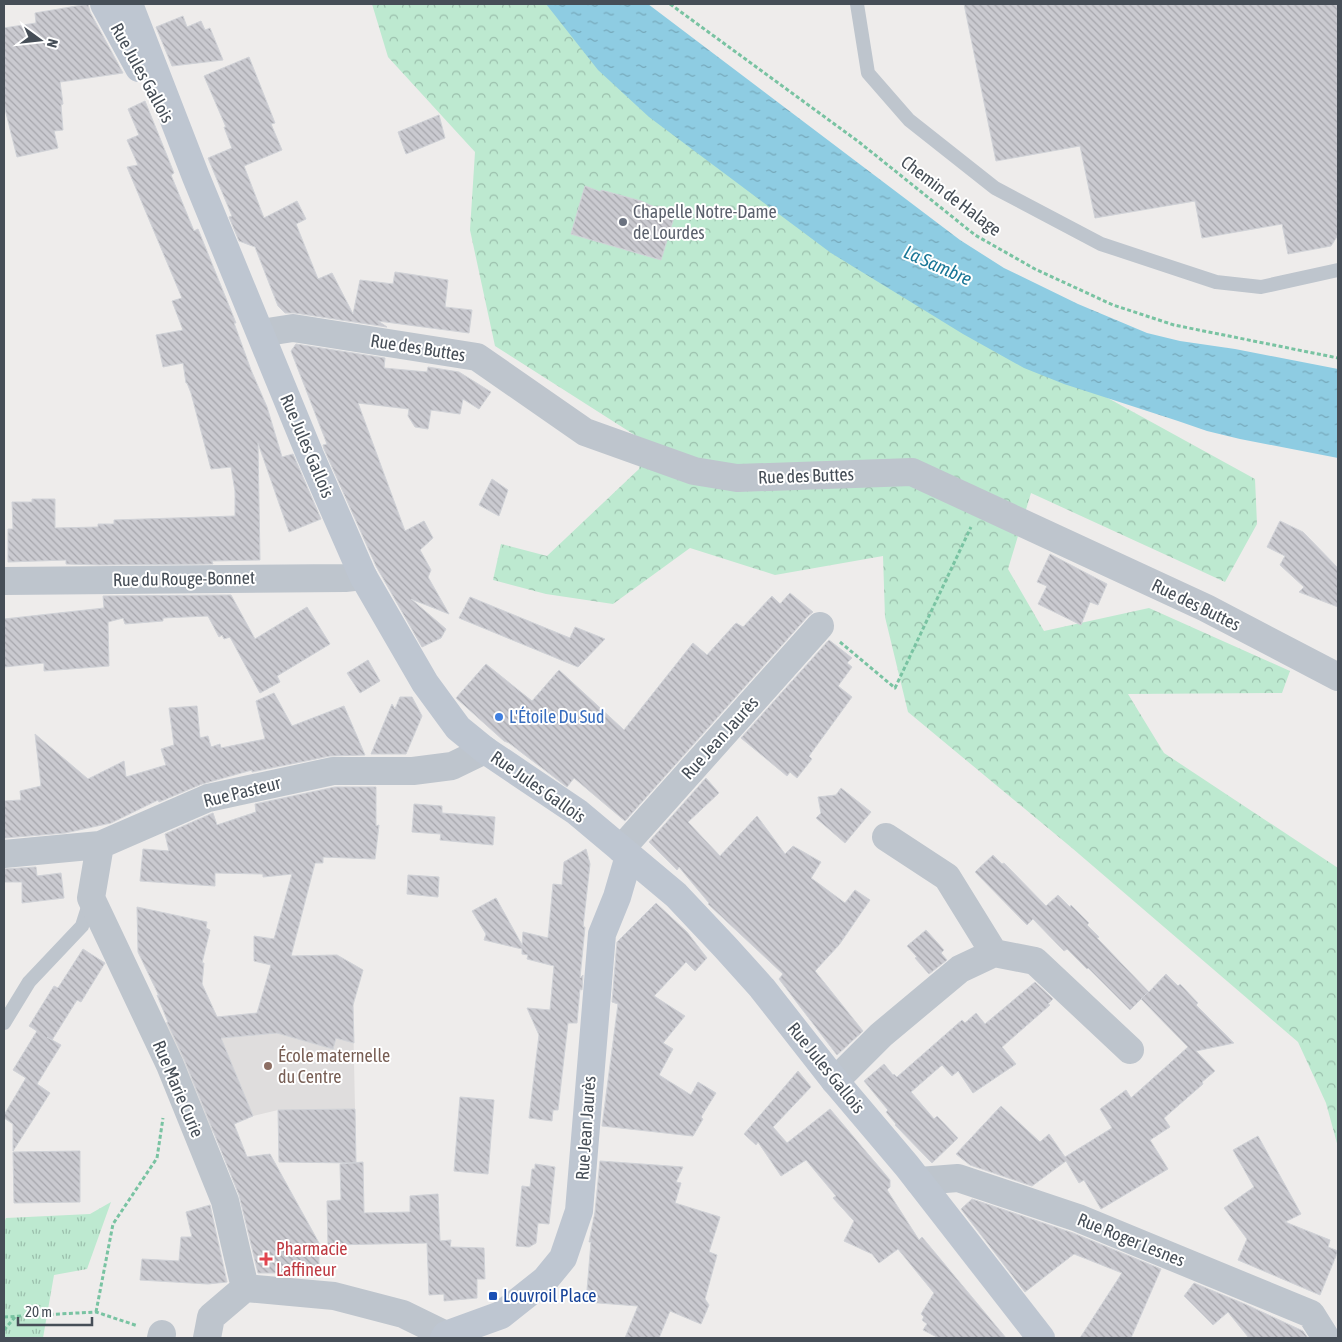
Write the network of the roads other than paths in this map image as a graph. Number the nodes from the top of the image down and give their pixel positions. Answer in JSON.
{"nodes":[{"id":1,"x":104,"y":4,"type":"edge"},
{"id":2,"x":121,"y":4,"type":"edge"},
{"id":3,"x":129,"y":4,"type":"edge"},
{"id":4,"x":857,"y":4,"type":"edge"},
{"id":5,"x":143,"y":42,"type":"junction"},
{"id":6,"x":181,"y":141,"type":"junction"},
{"id":7,"x":1338,"y":270,"type":"edge"},
{"id":8,"x":261,"y":333,"type":"junction"},
{"id":9,"x":363,"y":576,"type":"junction"},
{"id":10,"x":4,"y":581,"type":"edge"},
{"id":11,"x":820,"y":626,"type":"road end"},
{"id":12,"x":1338,"y":677,"type":"edge"},
{"id":13,"x":485,"y":750,"type":"junction"},
{"id":14,"x":886,"y":837,"type":"dead end"},
{"id":15,"x":100,"y":845,"type":"junction"},
{"id":16,"x":625,"y":853,"type":"junction"},
{"id":17,"x":4,"y":854,"type":"edge"},
{"id":18,"x":91,"y":898,"type":"junction"},
{"id":19,"x":994,"y":953,"type":"junction"},
{"id":20,"x":4,"y":1023,"type":"edge"},
{"id":21,"x":1130,"y":1050,"type":"dead end"},
{"id":22,"x":835,"y":1081,"type":"junction"},
{"id":23,"x":919,"y":1181,"type":"junction"},
{"id":24,"x":245,"y":1288,"type":"junction"},
{"id":25,"x":445,"y":1337,"type":"edge"},
{"id":26,"x":207,"y":1338,"type":"edge"},
{"id":27,"x":1041,"y":1338,"type":"edge"},
{"id":28,"x":1326,"y":1338,"type":"edge"}],
"edges":[{"from":1,"to":6,"type":"street","name":"Rue Jules Gallois"},
{"from":2,"to":5,"type":"street"},
{"from":3,"to":5,"type":"street","name":"Rue Jules Gallois"},
{"from":4,"to":7,"type":"lane"},
{"from":5,"to":6,"type":"street","name":"Rue Jules Gallois"},
{"from":6,"to":8,"type":"street","name":"Rue Jules Gallois"},
{"from":8,"to":9,"type":"street","name":"Rue Jules Gallois"},
{"from":8,"to":12,"type":"street","name":"Rue des Buttes"},
{"from":9,"to":10,"type":"street","name":"Rue du Rouge-Bonnet"},
{"from":9,"to":13,"type":"street","name":"Rue Jules Gallois"},
{"from":11,"to":16,"type":"street","name":"Rue Jean Jaurès"},
{"from":13,"to":15,"type":"street","name":"Rue Pasteur"},
{"from":13,"to":16,"type":"street","name":"Rue Jules Gallois"},
{"from":14,"to":19,"type":"street"},
{"from":15,"to":17,"type":"street","name":"Rue Pasteur"},
{"from":15,"to":18,"type":"street"},
{"from":16,"to":22,"type":"street","name":"Rue Jules Gallois"},
{"from":16,"to":25,"type":"street","name":"Rue Jean Jaurès"},
{"from":18,"to":20,"type":"lane"},
{"from":18,"to":24,"type":"street","name":"Rue Marie Curie"},
{"from":19,"to":21,"type":"street"},
{"from":19,"to":22,"type":"street"},
{"from":22,"to":23,"type":"street","name":"Rue Jules Gallois"},
{"from":23,"to":27,"type":"street","name":"Rue Jules Gallois"},
{"from":23,"to":28,"type":"street","name":"Rue Roger Lesnes"},
{"from":24,"to":25,"type":"street"},
{"from":24,"to":26,"type":"street"}]}
